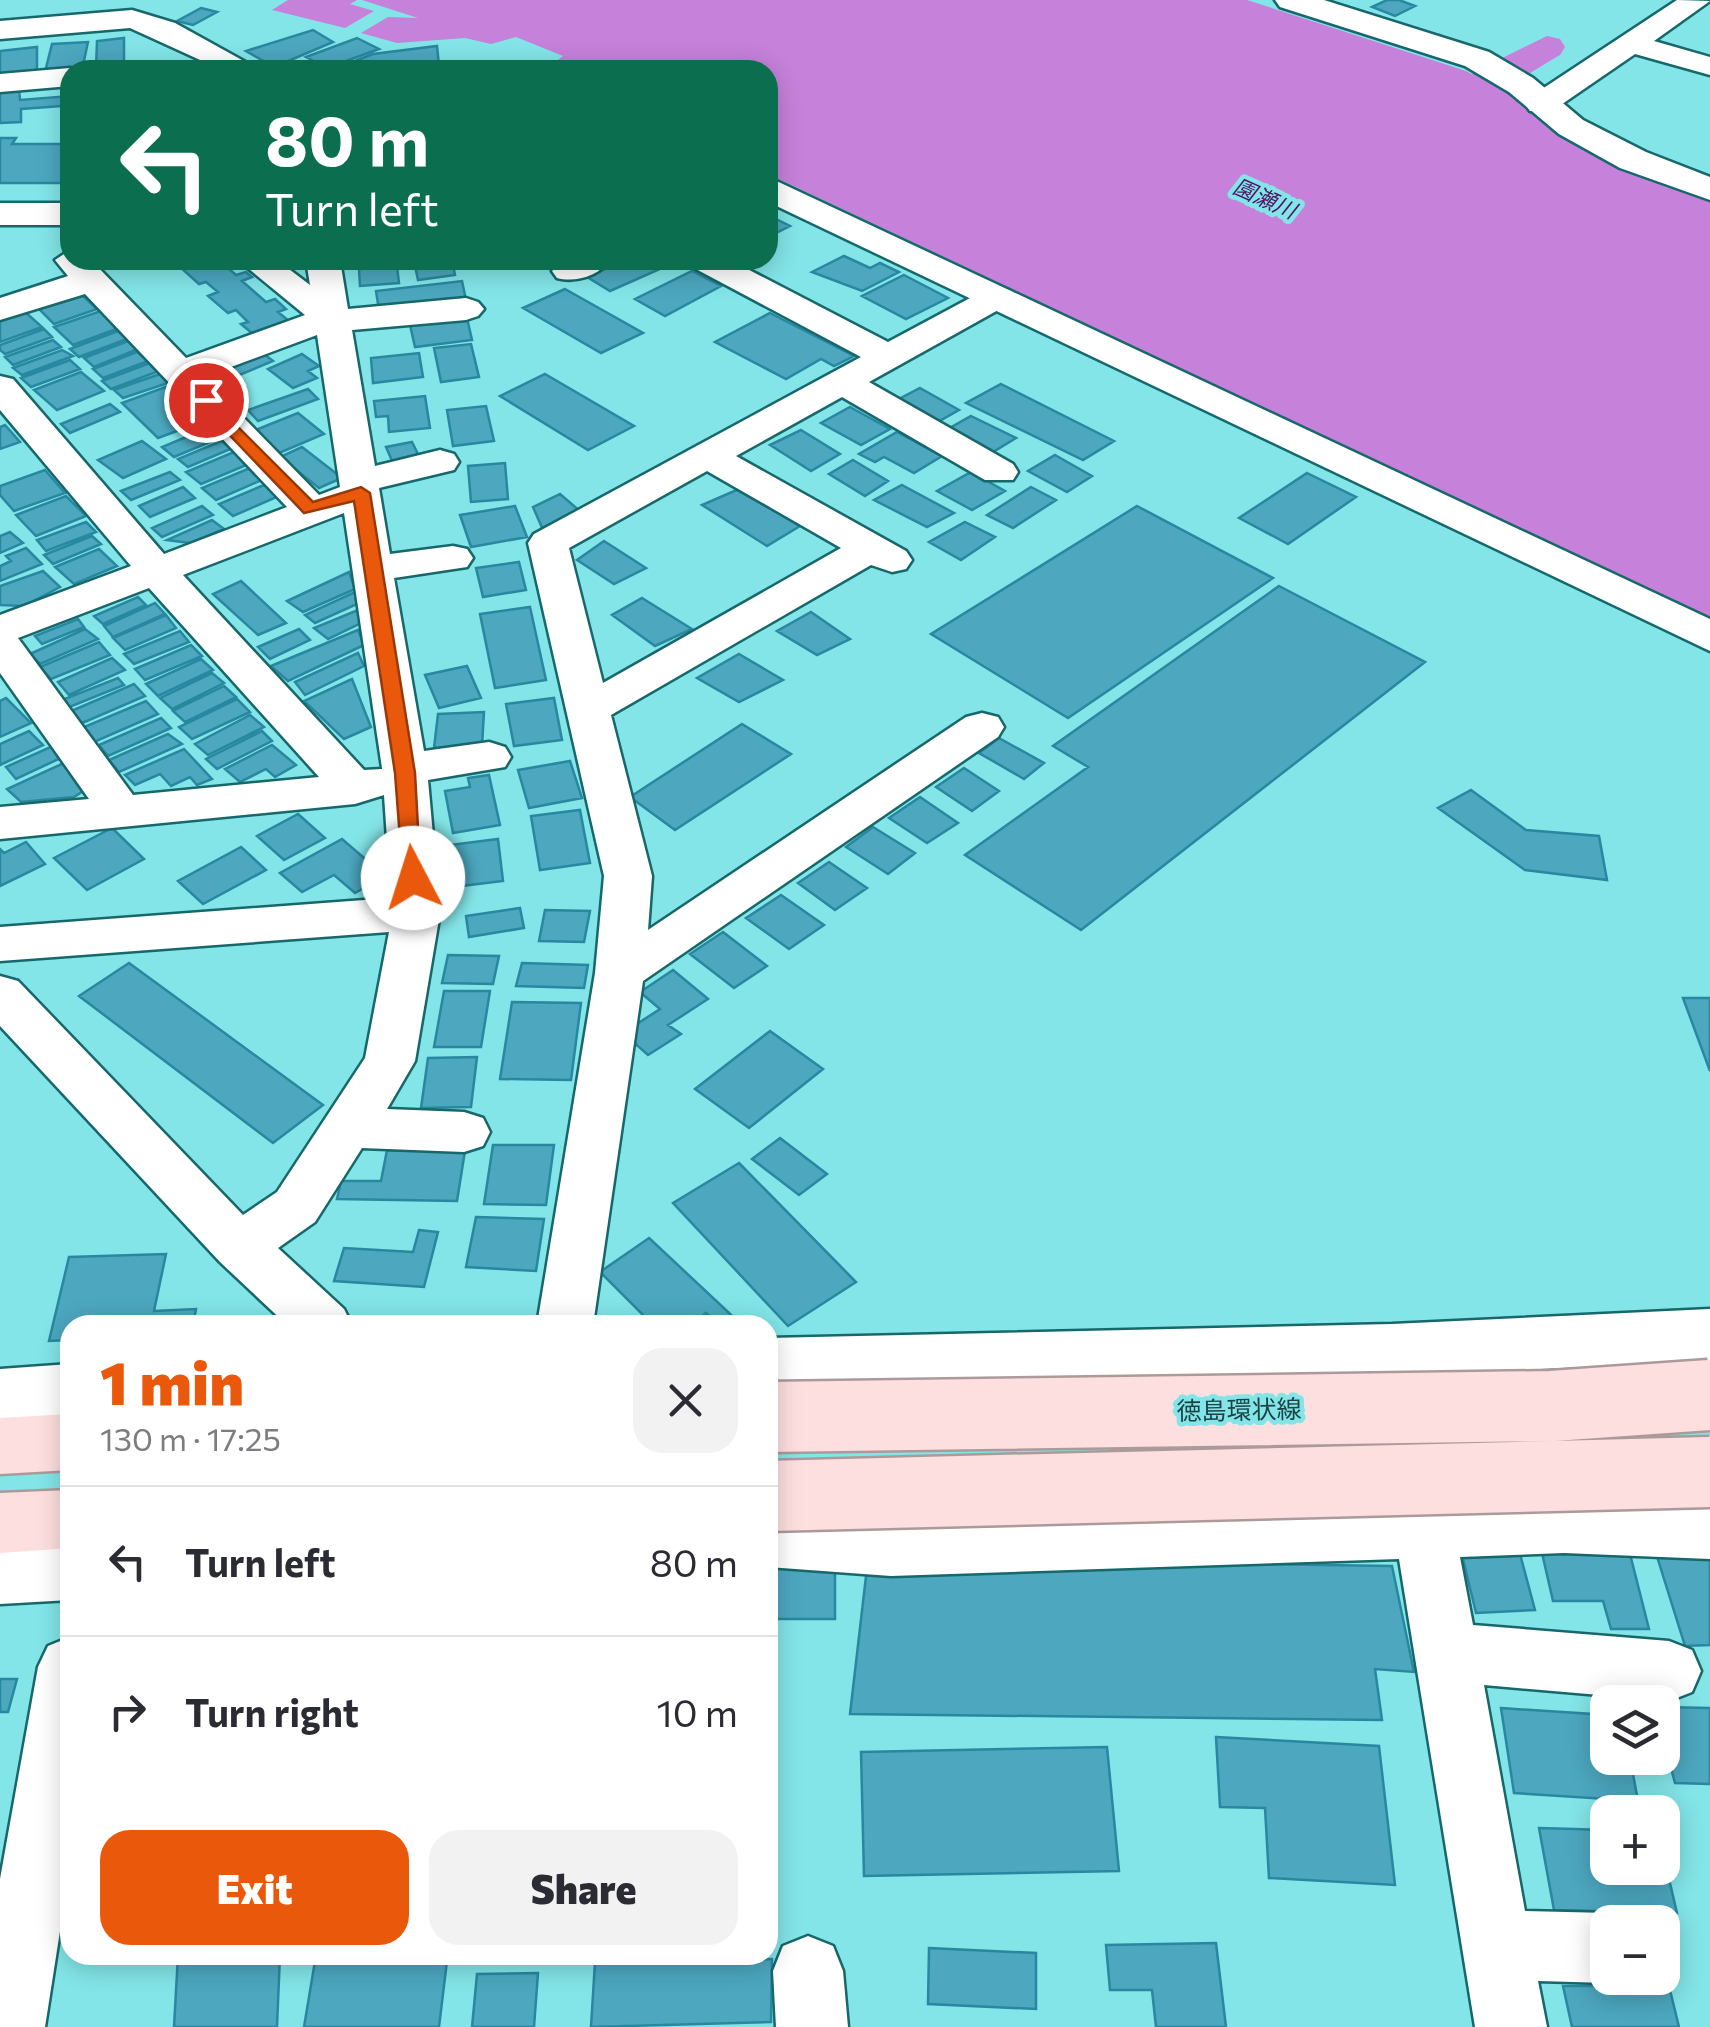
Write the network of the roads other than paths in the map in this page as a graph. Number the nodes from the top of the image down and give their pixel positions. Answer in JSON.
{"nodes":[{"id":1,"x":1290,"y":0,"type":"edge"},
{"id":2,"x":1696,"y":0,"type":"edge"},
{"id":3,"x":174,"y":4,"type":"dead end"},
{"id":4,"x":144,"y":23,"type":"junction"},
{"id":5,"x":0,"y":30,"type":"edge"},
{"id":6,"x":1631,"y":44,"type":"junction"},
{"id":7,"x":224,"y":60,"type":"edge"},
{"id":8,"x":1710,"y":66,"type":"edge"},
{"id":9,"x":60,"y":77,"type":"edge"},
{"id":10,"x":0,"y":83,"type":"edge"},
{"id":11,"x":1531,"y":94,"type":"junction"},
{"id":12,"x":1710,"y":189,"type":"edge"},
{"id":13,"x":778,"y":193,"type":"edge"},
{"id":14,"x":14,"y":214,"type":"edge"},
{"id":15,"x":60,"y":214,"type":"edge"},
{"id":16,"x":60,"y":251,"type":"edge"},
{"id":17,"x":71,"y":270,"type":"edge"},
{"id":18,"x":82,"y":270,"type":"edge"},
{"id":19,"x":268,"y":270,"type":"edge"},
{"id":20,"x":333,"y":270,"type":"edge"},
{"id":21,"x":723,"y":270,"type":"edge"},
{"id":22,"x":997,"y":297,"type":"junction"},
{"id":23,"x":0,"y":309,"type":"edge"},
{"id":24,"x":466,"y":309,"type":"dead end"},
{"id":25,"x":331,"y":319,"type":"junction"},
{"id":26,"x":889,"y":356,"type":"junction"},
{"id":27,"x":180,"y":372,"type":"junction"},
{"id":28,"x":842,"y":382,"type":"junction"},
{"id":29,"x":0,"y":387,"type":"edge"},
{"id":30,"x":708,"y":456,"type":"junction"},
{"id":31,"x":440,"y":462,"type":"dead end"},
{"id":32,"x":998,"y":472,"type":"dead end"},
{"id":33,"x":360,"y":487,"type":"junction"},
{"id":34,"x":310,"y":509,"type":"junction"},
{"id":35,"x":452,"y":558,"type":"dead end"},
{"id":36,"x":372,"y":568,"type":"junction"},
{"id":37,"x":155,"y":569,"type":"junction"},
{"id":38,"x":0,"y":630,"type":"edge"},
{"id":39,"x":1710,"y":637,"type":"edge"},
{"id":40,"x":0,"y":643,"type":"edge"},
{"id":41,"x":588,"y":710,"type":"junction"},
{"id":42,"x":982,"y":727,"type":"dead end"},
{"id":43,"x":489,"y":757,"type":"dead end"},
{"id":44,"x":404,"y":770,"type":"junction"},
{"id":45,"x":355,"y":789,"type":"junction"},
{"id":46,"x":121,"y":811,"type":"junction"},
{"id":47,"x":0,"y":823,"type":"edge"},
{"id":48,"x":416,"y":913,"type":"junction"},
{"id":49,"x":0,"y":944,"type":"edge"},
{"id":50,"x":620,"y":974,"type":"junction"},
{"id":51,"x":0,"y":994,"type":"edge"},
{"id":52,"x":348,"y":1127,"type":"junction"},
{"id":53,"x":464,"y":1132,"type":"dead end"},
{"id":54,"x":238,"y":1246,"type":"junction"},
{"id":55,"x":313,"y":1315,"type":"edge"},
{"id":56,"x":567,"y":1315,"type":"edge"},
{"id":57,"x":1710,"y":1335,"type":"edge"},
{"id":58,"x":1392,"y":1350,"type":"junction"},
{"id":59,"x":778,"y":1364,"type":"edge"},
{"id":60,"x":60,"y":1392,"type":"edge"},
{"id":61,"x":1710,"y":1395,"type":"edge"},
{"id":62,"x":0,"y":1396,"type":"edge"},
{"id":63,"x":778,"y":1417,"type":"edge"},
{"id":64,"x":60,"y":1443,"type":"edge"},
{"id":65,"x":0,"y":1446,"type":"edge"},
{"id":66,"x":1710,"y":1472,"type":"edge"},
{"id":67,"x":778,"y":1496,"type":"edge"},
{"id":68,"x":60,"y":1520,"type":"edge"},
{"id":69,"x":0,"y":1523,"type":"edge"},
{"id":70,"x":1426,"y":1530,"type":"junction"},
{"id":71,"x":1710,"y":1532,"type":"edge"},
{"id":72,"x":778,"y":1541,"type":"edge"},
{"id":73,"x":60,"y":1573,"type":"edge"},
{"id":74,"x":0,"y":1576,"type":"edge"},
{"id":75,"x":1446,"y":1652,"type":"junction"},
{"id":76,"x":1669,"y":1671,"type":"dead end"},
{"id":77,"x":60,"y":1726,"type":"edge"},
{"id":78,"x":1498,"y":1945,"type":"junction"},
{"id":79,"x":1590,"y":1948,"type":"edge"},
{"id":80,"x":9,"y":2027,"type":"edge"},
{"id":81,"x":1511,"y":2027,"type":"edge"}],
"edges":[{"from":1,"to":11,"type":"street"},
{"from":2,"to":6,"type":"street"},
{"from":3,"to":4,"type":"street"},
{"from":4,"to":5,"type":"street"},
{"from":4,"to":7,"type":"street"},
{"from":6,"to":8,"type":"street"},
{"from":6,"to":11,"type":"street"},
{"from":9,"to":10,"type":"street"},
{"from":11,"to":12,"type":"street"},
{"from":13,"to":22,"type":"street"},
{"from":14,"to":15,"type":"street"},
{"from":14,"to":16,"type":"street"},
{"from":17,"to":23,"type":"street"},
{"from":18,"to":27,"type":"street"},
{"from":19,"to":25,"type":"street"},
{"from":20,"to":25,"type":"street"},
{"from":21,"to":26,"type":"street"},
{"from":22,"to":26,"type":"street"},
{"from":22,"to":39,"type":"street"},
{"from":24,"to":25,"type":"street"},
{"from":25,"to":27,"type":"street"},
{"from":25,"to":33,"type":"street"},
{"from":26,"to":28,"type":"street"},
{"from":27,"to":34,"type":"street"},
{"from":28,"to":30,"type":"street"},
{"from":28,"to":32,"type":"street"},
{"from":29,"to":37,"type":"street"},
{"from":30,"to":41,"type":"street"},
{"from":30,"to":41,"type":"street"},
{"from":31,"to":33,"type":"street"},
{"from":33,"to":34,"type":"street"},
{"from":33,"to":36,"type":"street"},
{"from":34,"to":37,"type":"street"},
{"from":35,"to":36,"type":"street"},
{"from":36,"to":44,"type":"street"},
{"from":37,"to":38,"type":"street"},
{"from":37,"to":45,"type":"street"},
{"from":40,"to":46,"type":"street"},
{"from":41,"to":50,"type":"street"},
{"from":42,"to":50,"type":"street"},
{"from":43,"to":44,"type":"street"},
{"from":44,"to":45,"type":"street"},
{"from":44,"to":48,"type":"street"},
{"from":45,"to":46,"type":"street"},
{"from":46,"to":47,"type":"street"},
{"from":48,"to":49,"type":"street"},
{"from":48,"to":52,"type":"street"},
{"from":50,"to":56,"type":"street"},
{"from":51,"to":54,"type":"street"},
{"from":52,"to":53,"type":"street"},
{"from":52,"to":54,"type":"street"},
{"from":54,"to":55,"type":"street"},
{"from":57,"to":58,"type":"street"},
{"from":58,"to":59,"type":"street"},
{"from":58,"to":70,"type":"street"},
{"from":60,"to":62,"type":"street"},
{"from":61,"to":63,"type":"main road","name":"徳島環状線","bridge":true},
{"from":64,"to":65,"type":"main road"},
{"from":66,"to":67,"type":"main road","bridge":true},
{"from":68,"to":69,"type":"main road"},
{"from":70,"to":71,"type":"street"},
{"from":70,"to":72,"type":"street"},
{"from":70,"to":75,"type":"street"},
{"from":73,"to":74,"type":"street"},
{"from":75,"to":76,"type":"street"},
{"from":75,"to":78,"type":"street"},
{"from":77,"to":80,"type":"street"},
{"from":78,"to":79,"type":"street"},
{"from":78,"to":81,"type":"street"}]}
